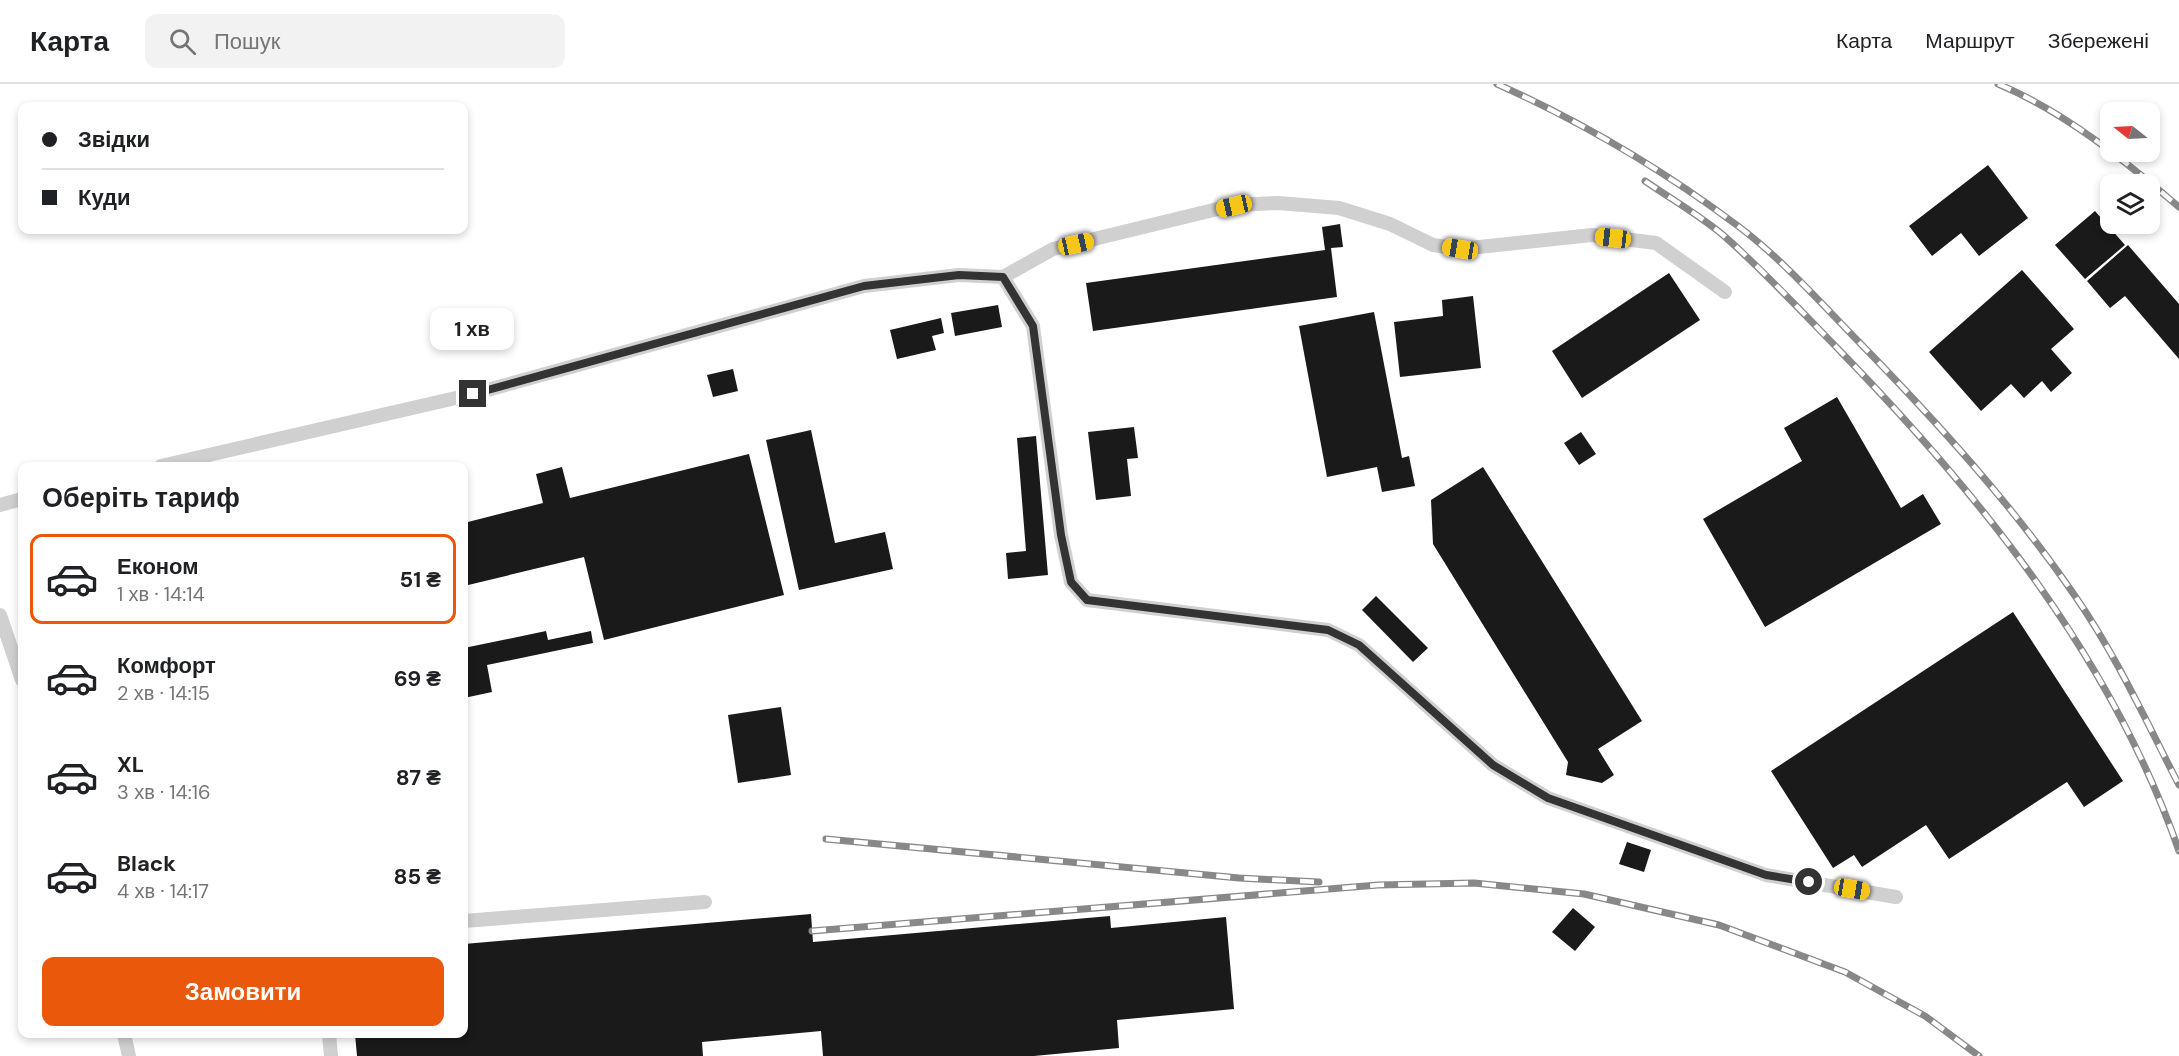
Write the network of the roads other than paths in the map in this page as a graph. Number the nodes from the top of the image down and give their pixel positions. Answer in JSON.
{"nodes":[{"id":1,"x":1003,"y":277,"type":"junction"},
{"id":2,"x":1725,"y":292,"type":"dead end"},
{"id":3,"x":178,"y":462,"type":"edge"},
{"id":4,"x":18,"y":500,"type":"edge"},
{"id":5,"x":0,"y":505,"type":"edge"},
{"id":6,"x":0,"y":615,"type":"edge"},
{"id":7,"x":18,"y":668,"type":"edge"},
{"id":8,"x":1896,"y":897,"type":"dead end"},
{"id":9,"x":705,"y":902,"type":"dead end"},
{"id":10,"x":468,"y":921,"type":"edge"},
{"id":11,"x":125,"y":1038,"type":"edge"},
{"id":12,"x":329,"y":1038,"type":"edge"},
{"id":13,"x":129,"y":1056,"type":"edge"},
{"id":14,"x":331,"y":1056,"type":"edge"}],
"edges":[{"from":1,"to":2,"type":"lane"},
{"from":1,"to":3,"type":"lane"},
{"from":1,"to":8,"type":"lane"},
{"from":4,"to":5,"type":"lane"},
{"from":6,"to":7,"type":"lane"},
{"from":9,"to":10,"type":"lane"},
{"from":11,"to":13,"type":"lane"},
{"from":12,"to":14,"type":"lane"}]}
